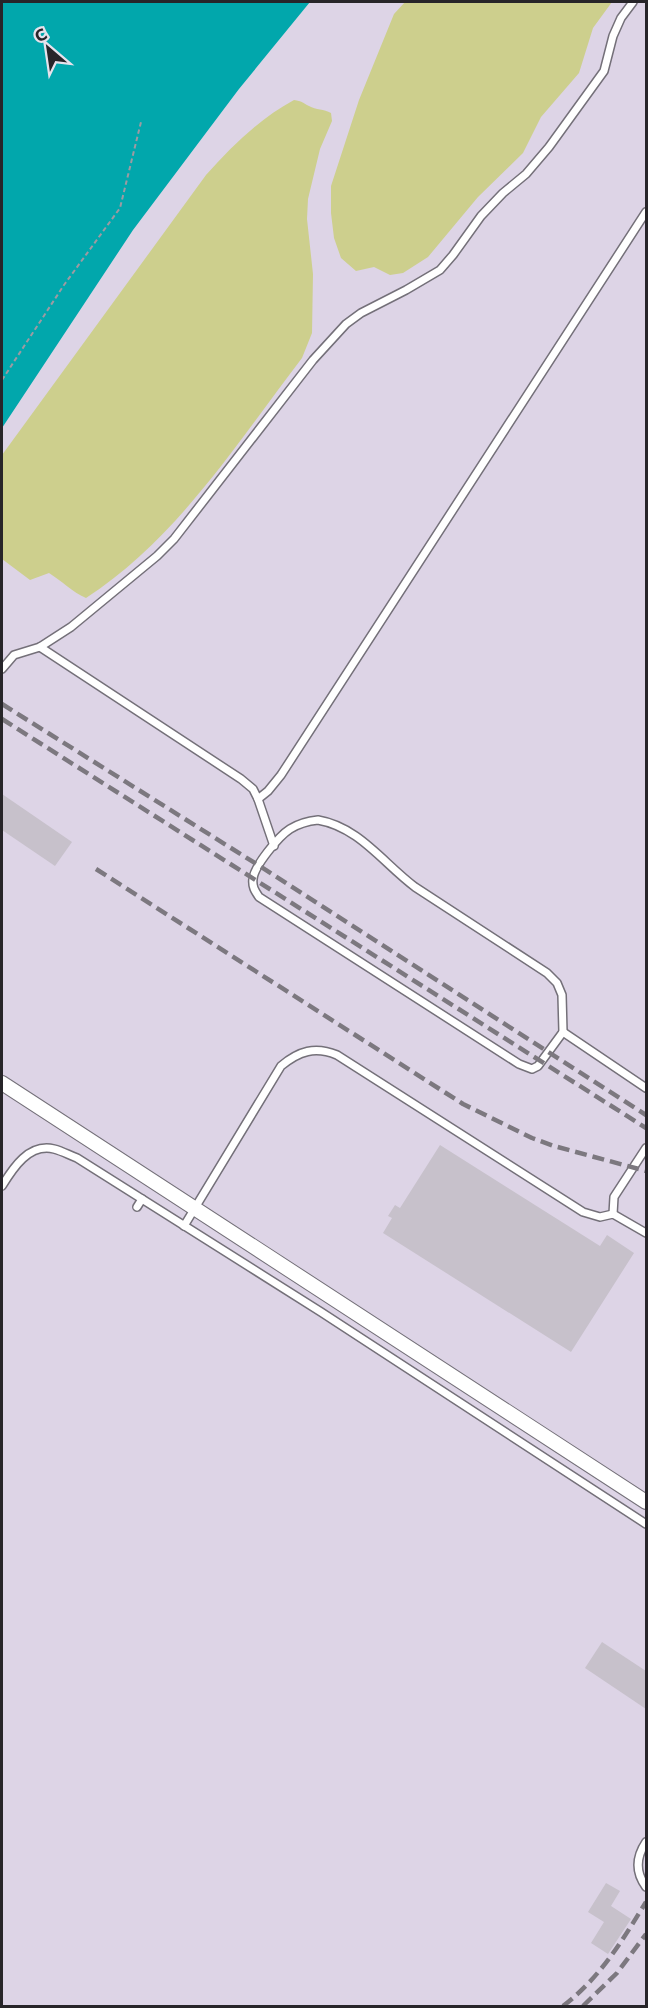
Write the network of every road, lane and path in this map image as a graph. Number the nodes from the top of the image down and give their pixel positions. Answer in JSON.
{"nodes":[{"id":1,"x":633,"y":2,"type":"edge"},
{"id":2,"x":141,"y":122,"type":"dead end"},
{"id":3,"x":646,"y":212,"type":"edge"},
{"id":4,"x":2,"y":380,"type":"edge"},
{"id":5,"x":40,"y":647,"type":"junction"},
{"id":6,"x":2,"y":669,"type":"edge"},
{"id":7,"x":258,"y":799,"type":"junction"},
{"id":8,"x":274,"y":846,"type":"junction"},
{"id":9,"x":563,"y":1032,"type":"junction"},
{"id":10,"x":2,"y":1083,"type":"edge"},
{"id":11,"x":646,"y":1088,"type":"edge"},
{"id":12,"x":646,"y":1148,"type":"edge"},
{"id":13,"x":2,"y":1186,"type":"edge"},
{"id":14,"x":142,"y":1199,"type":"junction"},
{"id":15,"x":137,"y":1207,"type":"dead end"},
{"id":16,"x":194,"y":1208,"type":"junction"},
{"id":17,"x":613,"y":1215,"type":"junction"},
{"id":18,"x":184,"y":1226,"type":"junction"},
{"id":19,"x":646,"y":1233,"type":"edge"},
{"id":20,"x":646,"y":1502,"type":"edge"},
{"id":21,"x":646,"y":1524,"type":"edge"},
{"id":22,"x":646,"y":1842,"type":"edge"},
{"id":23,"x":646,"y":1887,"type":"edge"}],
"edges":[{"from":1,"to":5,"type":"lane"},
{"from":2,"to":4,"type":"path"},
{"from":3,"to":7,"type":"lane"},
{"from":5,"to":6,"type":"lane"},
{"from":5,"to":7,"type":"lane"},
{"from":7,"to":8,"type":"lane"},
{"from":8,"to":9,"type":"lane"},
{"from":8,"to":9,"type":"lane"},
{"from":9,"to":11,"type":"lane"},
{"from":10,"to":16,"type":"street"},
{"from":12,"to":17,"type":"lane"},
{"from":13,"to":14,"type":"lane"},
{"from":14,"to":15,"type":"lane"},
{"from":14,"to":18,"type":"lane"},
{"from":16,"to":17,"type":"lane"},
{"from":16,"to":18,"type":"lane"},
{"from":16,"to":20,"type":"street"},
{"from":17,"to":19,"type":"lane"},
{"from":18,"to":21,"type":"lane"},
{"from":22,"to":23,"type":"lane"}]}
